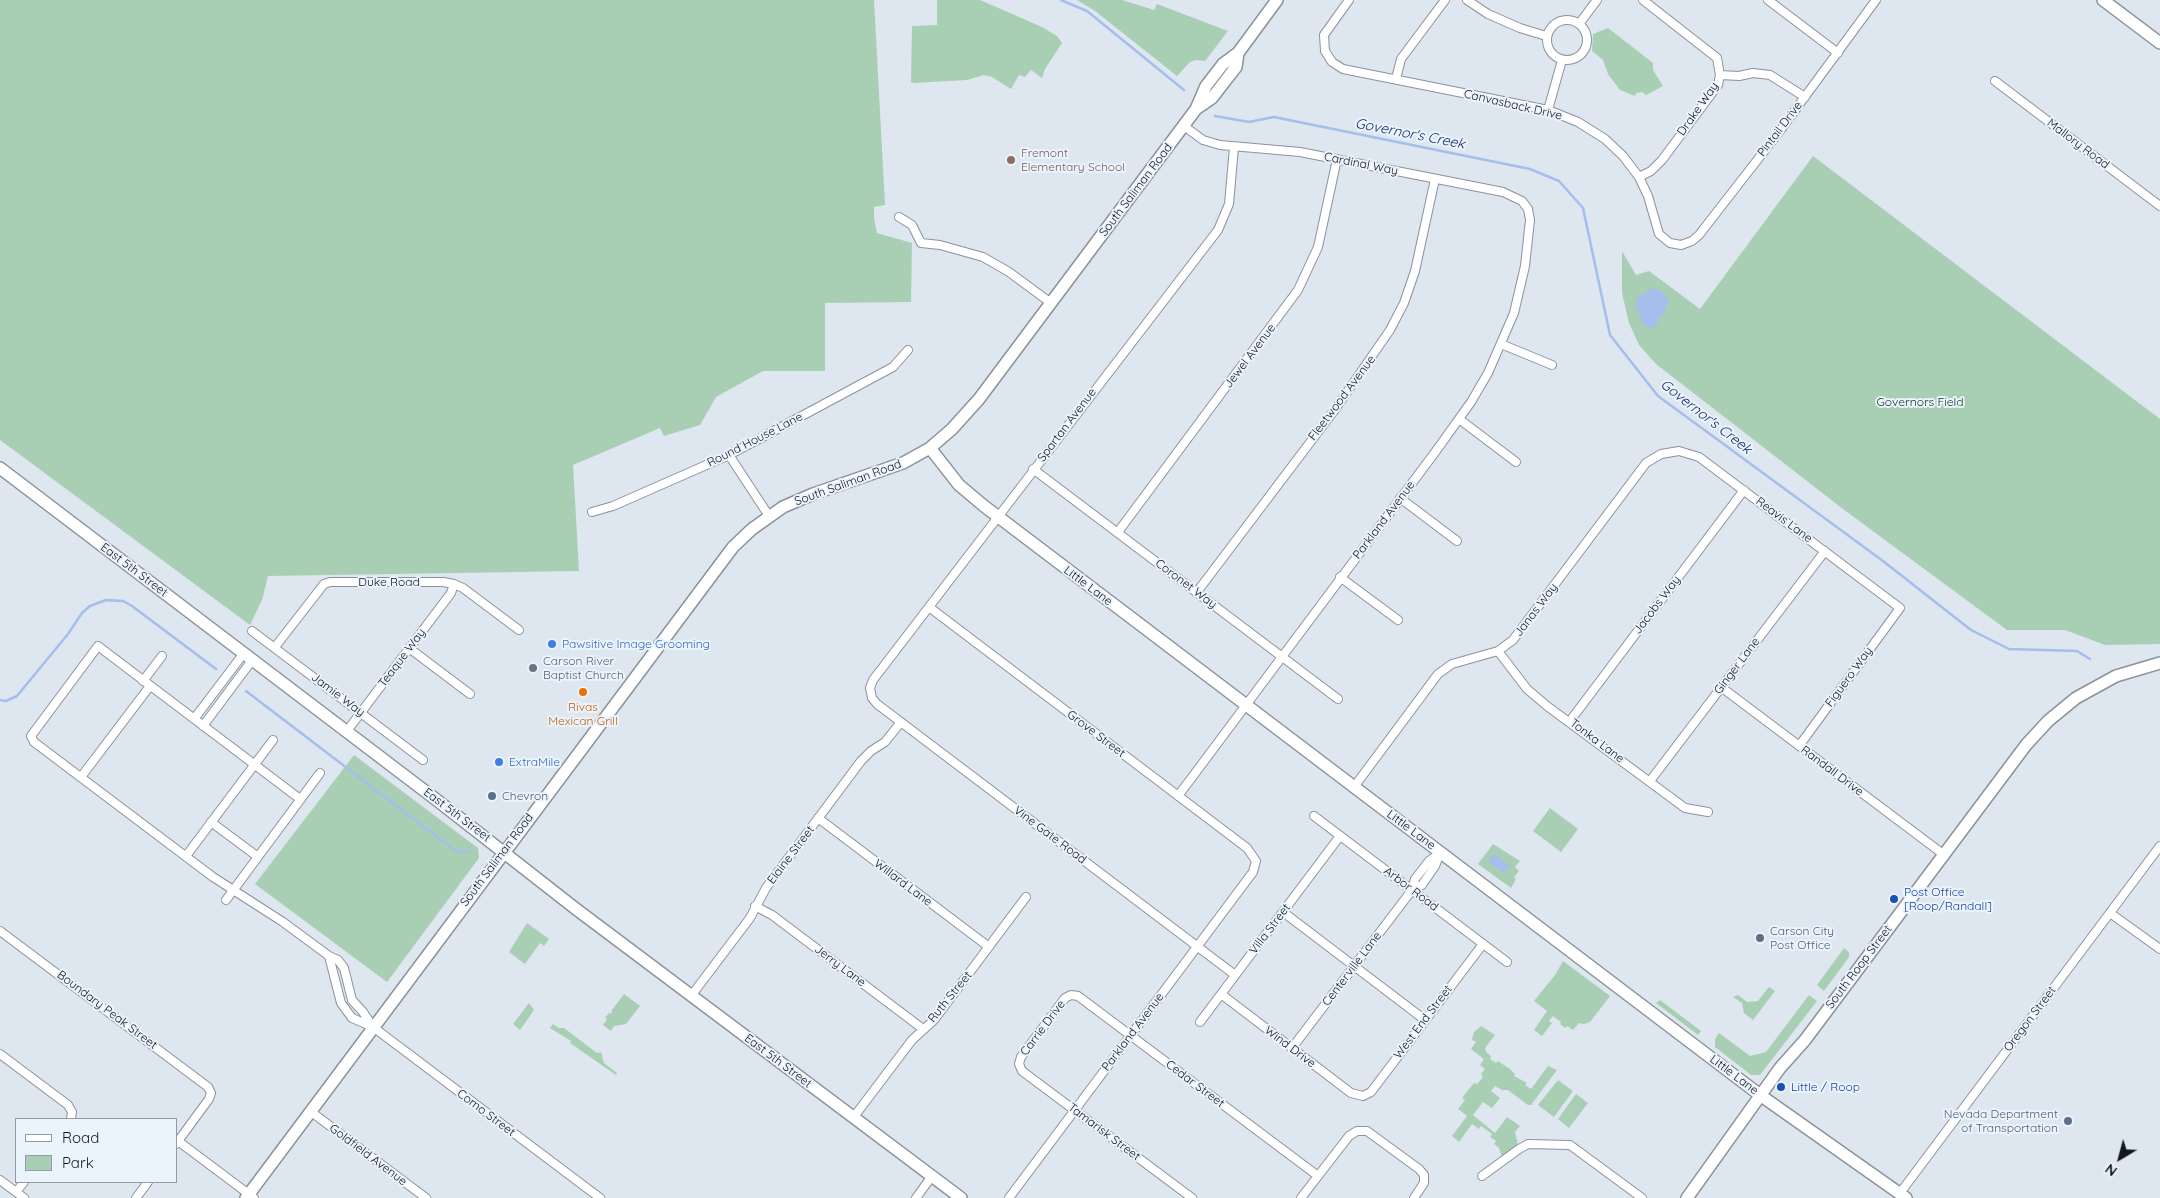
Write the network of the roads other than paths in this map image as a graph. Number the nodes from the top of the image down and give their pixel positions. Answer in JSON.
{"nodes":[{"id":1,"x":1277,"y":0,"type":"edge"},
{"id":2,"x":1350,"y":0,"type":"edge"},
{"id":3,"x":1444,"y":0,"type":"edge"},
{"id":4,"x":1468,"y":0,"type":"edge"},
{"id":5,"x":1597,"y":0,"type":"edge"},
{"id":6,"x":1643,"y":0,"type":"edge"},
{"id":7,"x":1768,"y":0,"type":"edge"},
{"id":8,"x":1876,"y":0,"type":"edge"},
{"id":9,"x":2102,"y":0,"type":"edge"},
{"id":10,"x":1579,"y":24,"type":"junction"},
{"id":11,"x":1546,"y":36,"type":"junction"},
{"id":12,"x":2160,"y":44,"type":"edge"},
{"id":13,"x":1838,"y":52,"type":"junction"},
{"id":14,"x":1562,"y":60,"type":"junction"},
{"id":15,"x":1720,"y":76,"type":"junction"},
{"id":16,"x":1396,"y":79,"type":"junction"},
{"id":17,"x":1996,"y":81,"type":"dead end"},
{"id":18,"x":1805,"y":97,"type":"junction"},
{"id":19,"x":1548,"y":110,"type":"junction"},
{"id":20,"x":1184,"y":126,"type":"junction"},
{"id":21,"x":1234,"y":147,"type":"junction"},
{"id":22,"x":1337,"y":158,"type":"junction"},
{"id":23,"x":1639,"y":178,"type":"junction"},
{"id":24,"x":1435,"y":179,"type":"junction"},
{"id":25,"x":2160,"y":206,"type":"edge"},
{"id":26,"x":899,"y":217,"type":"dead end"},
{"id":27,"x":1530,"y":217,"type":"joint"},
{"id":28,"x":1674,"y":244,"type":"joint"},
{"id":29,"x":1051,"y":304,"type":"junction"},
{"id":30,"x":1501,"y":344,"type":"junction"},
{"id":31,"x":908,"y":350,"type":"dead end"},
{"id":32,"x":1552,"y":365,"type":"dead end"},
{"id":33,"x":1459,"y":419,"type":"junction"},
{"id":34,"x":930,"y":448,"type":"junction"},
{"id":35,"x":1661,"y":454,"type":"joint"},
{"id":36,"x":729,"y":455,"type":"junction"},
{"id":37,"x":1516,"y":462,"type":"dead end"},
{"id":38,"x":0,"y":468,"type":"edge"},
{"id":39,"x":1034,"y":469,"type":"junction"},
{"id":40,"x":1744,"y":490,"type":"junction"},
{"id":41,"x":1400,"y":498,"type":"junction"},
{"id":42,"x":592,"y":512,"type":"dead end"},
{"id":43,"x":769,"y":516,"type":"junction"},
{"id":44,"x":998,"y":517,"type":"junction"},
{"id":45,"x":1118,"y":532,"type":"junction"},
{"id":46,"x":1457,"y":541,"type":"dead end"},
{"id":47,"x":1824,"y":551,"type":"junction"},
{"id":48,"x":1340,"y":577,"type":"junction"},
{"id":49,"x":454,"y":584,"type":"junction"},
{"id":50,"x":1196,"y":592,"type":"junction"},
{"id":51,"x":929,"y":607,"type":"junction"},
{"id":52,"x":1900,"y":608,"type":"joint"},
{"id":53,"x":1398,"y":620,"type":"dead end"},
{"id":54,"x":519,"y":630,"type":"dead end"},
{"id":55,"x":252,"y":631,"type":"dead end"},
{"id":56,"x":275,"y":648,"type":"junction"},
{"id":57,"x":409,"y":648,"type":"junction"},
{"id":58,"x":1498,"y":651,"type":"junction"},
{"id":59,"x":162,"y":656,"type":"dead end"},
{"id":60,"x":249,"y":656,"type":"junction"},
{"id":61,"x":1281,"y":656,"type":"junction"},
{"id":62,"x":2160,"y":663,"type":"edge"},
{"id":63,"x":147,"y":683,"type":"junction"},
{"id":64,"x":1721,"y":687,"type":"junction"},
{"id":65,"x":870,"y":692,"type":"joint"},
{"id":66,"x":470,"y":694,"type":"dead end"},
{"id":67,"x":1338,"y":699,"type":"dead end"},
{"id":68,"x":1246,"y":705,"type":"junction"},
{"id":69,"x":361,"y":713,"type":"junction"},
{"id":70,"x":194,"y":719,"type":"junction"},
{"id":71,"x":1570,"y":721,"type":"junction"},
{"id":72,"x":901,"y":722,"type":"junction"},
{"id":73,"x":203,"y":726,"type":"junction"},
{"id":74,"x":347,"y":731,"type":"junction"},
{"id":75,"x":272,"y":740,"type":"dead end"},
{"id":76,"x":1799,"y":746,"type":"junction"},
{"id":77,"x":423,"y":760,"type":"dead end"},
{"id":78,"x":254,"y":764,"type":"junction"},
{"id":79,"x":320,"y":773,"type":"dead end"},
{"id":80,"x":81,"y":777,"type":"junction"},
{"id":81,"x":1650,"y":781,"type":"junction"},
{"id":82,"x":1354,"y":787,"type":"junction"},
{"id":83,"x":1178,"y":796,"type":"junction"},
{"id":84,"x":300,"y":800,"type":"junction"},
{"id":85,"x":1708,"y":812,"type":"dead end"},
{"id":86,"x":1314,"y":816,"type":"dead end"},
{"id":87,"x":818,"y":818,"type":"junction"},
{"id":88,"x":211,"y":822,"type":"junction"},
{"id":89,"x":1340,"y":836,"type":"junction"},
{"id":90,"x":2160,"y":846,"type":"edge"},
{"id":91,"x":504,"y":851,"type":"junction"},
{"id":92,"x":1440,"y":852,"type":"junction"},
{"id":93,"x":1943,"y":854,"type":"junction"},
{"id":94,"x":186,"y":856,"type":"junction"},
{"id":95,"x":258,"y":857,"type":"junction"},
{"id":96,"x":1256,"y":866,"type":"joint"},
{"id":97,"x":234,"y":890,"type":"junction"},
{"id":98,"x":1412,"y":890,"type":"junction"},
{"id":99,"x":1026,"y":897,"type":"dead end"},
{"id":100,"x":226,"y":900,"type":"dead end"},
{"id":101,"x":755,"y":906,"type":"junction"},
{"id":102,"x":1283,"y":912,"type":"junction"},
{"id":103,"x":2110,"y":913,"type":"junction"},
{"id":104,"x":0,"y":930,"type":"edge"},
{"id":105,"x":1483,"y":944,"type":"junction"},
{"id":106,"x":989,"y":947,"type":"junction"},
{"id":107,"x":1197,"y":947,"type":"junction"},
{"id":108,"x":2160,"y":949,"type":"edge"},
{"id":109,"x":1507,"y":962,"type":"dead end"},
{"id":110,"x":1354,"y":966,"type":"junction"},
{"id":111,"x":1235,"y":975,"type":"junction"},
{"id":112,"x":1221,"y":994,"type":"junction"},
{"id":113,"x":1071,"y":995,"type":"joint"},
{"id":114,"x":691,"y":996,"type":"junction"},
{"id":115,"x":1425,"y":1020,"type":"junction"},
{"id":116,"x":1200,"y":1022,"type":"dead end"},
{"id":117,"x":372,"y":1027,"type":"junction"},
{"id":118,"x":923,"y":1029,"type":"junction"},
{"id":119,"x":1130,"y":1036,"type":"junction"},
{"id":120,"x":1292,"y":1048,"type":"junction"},
{"id":121,"x":0,"y":1054,"type":"edge"},
{"id":122,"x":1019,"y":1064,"type":"joint"},
{"id":123,"x":1760,"y":1095,"type":"junction"},
{"id":124,"x":1360,"y":1096,"type":"joint"},
{"id":125,"x":1075,"y":1110,"type":"junction"},
{"id":126,"x":310,"y":1112,"type":"junction"},
{"id":127,"x":72,"y":1118,"type":"edge"},
{"id":128,"x":853,"y":1118,"type":"junction"},
{"id":129,"x":178,"y":1142,"type":"edge"},
{"id":130,"x":178,"y":1144,"type":"edge"},
{"id":131,"x":932,"y":1176,"type":"junction"},
{"id":132,"x":1318,"y":1176,"type":"junction"},
{"id":133,"x":1482,"y":1176,"type":"dead end"},
{"id":134,"x":0,"y":1180,"type":"edge"},
{"id":135,"x":23,"y":1183,"type":"edge"},
{"id":136,"x":147,"y":1183,"type":"edge"},
{"id":137,"x":16,"y":1192,"type":"junction"},
{"id":138,"x":1903,"y":1195,"type":"edge"},
{"id":139,"x":250,"y":1197,"type":"edge"},
{"id":140,"x":24,"y":1198,"type":"edge"},
{"id":141,"x":136,"y":1198,"type":"edge"},
{"id":142,"x":426,"y":1198,"type":"edge"},
{"id":143,"x":600,"y":1198,"type":"edge"},
{"id":144,"x":916,"y":1198,"type":"edge"},
{"id":145,"x":961,"y":1198,"type":"edge"},
{"id":146,"x":1009,"y":1198,"type":"edge"},
{"id":147,"x":1192,"y":1198,"type":"edge"},
{"id":148,"x":1301,"y":1198,"type":"edge"},
{"id":149,"x":1414,"y":1198,"type":"edge"},
{"id":150,"x":1642,"y":1198,"type":"edge"},
{"id":151,"x":1687,"y":1198,"type":"edge"}],
"edges":[{"from":1,"to":20,"type":"main road","name":"South Saliman Road"},
{"from":2,"to":16,"type":"street","name":"Canvasback Drive"},
{"from":3,"to":16,"type":"street"},
{"from":4,"to":11,"type":"street"},
{"from":5,"to":10,"type":"street"},
{"from":6,"to":15,"type":"street","name":"Drake Way"},
{"from":7,"to":13,"type":"street"},
{"from":8,"to":13,"type":"street","name":"Pintail Drive"},
{"from":9,"to":12,"type":"main road"},
{"from":10,"to":11,"type":"street"},
{"from":10,"to":14,"type":"street"},
{"from":11,"to":14,"type":"street"},
{"from":13,"to":18,"type":"street","name":"Pintail Drive"},
{"from":14,"to":19,"type":"street"},
{"from":15,"to":18,"type":"street"},
{"from":15,"to":23,"type":"street","name":"Drake Way"},
{"from":16,"to":19,"type":"street","name":"Canvasback Drive"},
{"from":17,"to":25,"type":"street","name":"Mallory Road"},
{"from":18,"to":28,"type":"street","name":"Pintail Drive"},
{"from":19,"to":23,"type":"street","name":"Canvasback Drive"},
{"from":20,"to":21,"type":"street","name":"Cardinal Way"},
{"from":20,"to":29,"type":"main road","name":"South Saliman Road"},
{"from":21,"to":22,"type":"street","name":"Cardinal Way"},
{"from":21,"to":39,"type":"street","name":"Spartan Avenue"},
{"from":22,"to":24,"type":"street","name":"Cardinal Way"},
{"from":22,"to":45,"type":"street","name":"Jewel Avenue"},
{"from":23,"to":28,"type":"street","name":"Canvasback Drive"},
{"from":24,"to":27,"type":"street","name":"Cardinal Way"},
{"from":24,"to":50,"type":"street","name":"Fleetwood Avenue"},
{"from":26,"to":29,"type":"street"},
{"from":27,"to":30,"type":"street","name":"Parkland Avenue"},
{"from":29,"to":34,"type":"main road","name":"South Saliman Road"},
{"from":30,"to":32,"type":"street"},
{"from":30,"to":33,"type":"street","name":"Parkland Avenue"},
{"from":31,"to":36,"type":"street","name":"Round House Lane"},
{"from":33,"to":37,"type":"street"},
{"from":33,"to":41,"type":"street","name":"Parkland Avenue"},
{"from":34,"to":43,"type":"main road","name":"South Saliman Road"},
{"from":34,"to":44,"type":"main road","name":"Little Lane"},
{"from":35,"to":40,"type":"street","name":"Reavis Lane"},
{"from":35,"to":58,"type":"street","name":"Janas Way"},
{"from":36,"to":42,"type":"street","name":"Round House Lane"},
{"from":36,"to":43,"type":"street"},
{"from":38,"to":60,"type":"main road","name":"East 5th Street"},
{"from":39,"to":44,"type":"street","name":"Spartan Avenue"},
{"from":39,"to":45,"type":"street","name":"Coronet Way"},
{"from":40,"to":47,"type":"street","name":"Reavis Lane"},
{"from":40,"to":71,"type":"street","name":"Jacobs Way"},
{"from":41,"to":46,"type":"street"},
{"from":41,"to":48,"type":"street","name":"Parkland Avenue"},
{"from":43,"to":91,"type":"main road","name":"South Saliman Road"},
{"from":44,"to":51,"type":"street","name":"Spartan Avenue"},
{"from":44,"to":68,"type":"main road","name":"Little Lane"},
{"from":45,"to":50,"type":"street","name":"Coronet Way"},
{"from":47,"to":52,"type":"street","name":"Reavis Lane"},
{"from":47,"to":64,"type":"street","name":"Ginger Lane"},
{"from":48,"to":53,"type":"street"},
{"from":48,"to":61,"type":"street","name":"Parkland Avenue"},
{"from":49,"to":54,"type":"street","name":"Duke Road"},
{"from":49,"to":56,"type":"street","name":"Duke Road"},
{"from":49,"to":57,"type":"street","name":"Teaque Way"},
{"from":50,"to":61,"type":"street","name":"Coronet Way"},
{"from":51,"to":65,"type":"street","name":"Spartan Avenue"},
{"from":51,"to":83,"type":"street","name":"Grove Street"},
{"from":52,"to":76,"type":"street","name":"Figuero Way"},
{"from":55,"to":56,"type":"street","name":"Jamie Way"},
{"from":56,"to":69,"type":"street","name":"Jamie Way"},
{"from":57,"to":66,"type":"street"},
{"from":57,"to":69,"type":"street","name":"Teaque Way"},
{"from":58,"to":71,"type":"street","name":"Tonka Lane"},
{"from":58,"to":82,"type":"street","name":"Janas Way"},
{"from":59,"to":63,"type":"street"},
{"from":60,"to":70,"type":"street"},
{"from":60,"to":73,"type":"street"},
{"from":60,"to":74,"type":"main road","name":"East 5th Street"},
{"from":61,"to":67,"type":"street","name":"Coronet Way"},
{"from":61,"to":68,"type":"street","name":"Parkland Avenue"},
{"from":62,"to":93,"type":"main road","name":"South Roop Street"},
{"from":63,"to":70,"type":"street"},
{"from":63,"to":80,"type":"street"},
{"from":63,"to":80,"type":"street","name":"Como Street"},
{"from":64,"to":76,"type":"street","name":"Randall Drive"},
{"from":64,"to":81,"type":"street","name":"Ginger Lane"},
{"from":65,"to":72,"type":"street","name":"Vine Gate Road"},
{"from":68,"to":82,"type":"main road","name":"Little Lane"},
{"from":68,"to":83,"type":"street","name":"Parkland Avenue"},
{"from":69,"to":74,"type":"street","name":"Teaque Way"},
{"from":69,"to":77,"type":"street","name":"Jamie Way"},
{"from":70,"to":73,"type":"street"},
{"from":71,"to":81,"type":"street","name":"Tonka Lane"},
{"from":72,"to":87,"type":"street","name":"Elaine Street"},
{"from":72,"to":107,"type":"street","name":"Vine Gate Road"},
{"from":73,"to":78,"type":"street"},
{"from":74,"to":91,"type":"main road","name":"East 5th Street"},
{"from":75,"to":78,"type":"street"},
{"from":76,"to":93,"type":"street","name":"Randall Drive"},
{"from":78,"to":84,"type":"street"},
{"from":78,"to":88,"type":"street"},
{"from":79,"to":84,"type":"street"},
{"from":80,"to":94,"type":"street","name":"Como Street"},
{"from":81,"to":85,"type":"street","name":"Tonka Lane"},
{"from":82,"to":92,"type":"main road","name":"Little Lane"},
{"from":83,"to":96,"type":"street","name":"Grove Street"},
{"from":84,"to":95,"type":"street"},
{"from":86,"to":89,"type":"street","name":"Arbor Road"},
{"from":87,"to":101,"type":"street","name":"Elaine Street"},
{"from":87,"to":106,"type":"street","name":"Willard Lane"},
{"from":88,"to":94,"type":"street"},
{"from":88,"to":95,"type":"street"},
{"from":89,"to":98,"type":"street","name":"Arbor Road"},
{"from":89,"to":102,"type":"street","name":"Villa Street"},
{"from":90,"to":103,"type":"street","name":"Oregon Street"},
{"from":91,"to":114,"type":"main road","name":"East 5th Street"},
{"from":91,"to":117,"type":"main road","name":"South Saliman Road"},
{"from":92,"to":98,"type":"street","name":"Centerville Lane"},
{"from":92,"to":123,"type":"main road","name":"Little Lane"},
{"from":93,"to":123,"type":"main road","name":"South Roop Street"},
{"from":94,"to":97,"type":"street","name":"Como Street"},
{"from":95,"to":97,"type":"street"},
{"from":96,"to":107,"type":"street","name":"Parkland Avenue"},
{"from":97,"to":100,"type":"street"},
{"from":97,"to":117,"type":"street","name":"Como Street"},
{"from":98,"to":105,"type":"street","name":"Arbor Road"},
{"from":98,"to":110,"type":"street","name":"Centerville Lane"},
{"from":99,"to":106,"type":"street","name":"Ruth Street"},
{"from":101,"to":114,"type":"street","name":"Elaine Street"},
{"from":101,"to":118,"type":"street","name":"Jerry Lane"},
{"from":102,"to":110,"type":"street"},
{"from":102,"to":111,"type":"street","name":"Villa Street"},
{"from":103,"to":108,"type":"street"},
{"from":103,"to":138,"type":"street","name":"Oregon Street"},
{"from":104,"to":129,"type":"street","name":"Boundary Peak Street"},
{"from":105,"to":109,"type":"street","name":"Arbor Road"},
{"from":105,"to":115,"type":"street","name":"West End Street"},
{"from":106,"to":118,"type":"street","name":"Ruth Street"},
{"from":107,"to":111,"type":"street","name":"Vine Gate Road"},
{"from":107,"to":119,"type":"street","name":"Parkland Avenue"},
{"from":110,"to":115,"type":"street"},
{"from":110,"to":120,"type":"street","name":"Centerville Lane"},
{"from":111,"to":112,"type":"street","name":"Villa Street"},
{"from":112,"to":116,"type":"street","name":"Villa Street"},
{"from":112,"to":120,"type":"street","name":"Wind Drive"},
{"from":113,"to":119,"type":"street","name":"Cedar Street"},
{"from":113,"to":122,"type":"street","name":"Carrie Drive"},
{"from":114,"to":128,"type":"main road","name":"East 5th Street"},
{"from":115,"to":124,"type":"street","name":"West End Street"},
{"from":117,"to":126,"type":"main road","name":"South Saliman Road"},
{"from":117,"to":143,"type":"street","name":"Como Street"},
{"from":118,"to":128,"type":"street","name":"Ruth Street"},
{"from":119,"to":125,"type":"street","name":"Parkland Avenue"},
{"from":119,"to":132,"type":"street","name":"Cedar Street"},
{"from":120,"to":124,"type":"street","name":"Wind Drive"},
{"from":121,"to":127,"type":"street"},
{"from":122,"to":125,"type":"street","name":"Tamarisk Street"},
{"from":123,"to":138,"type":"main road","name":"Little Lane"},
{"from":123,"to":151,"type":"main road","name":"South Roop Street"},
{"from":125,"to":146,"type":"street","name":"Parkland Avenue"},
{"from":125,"to":147,"type":"street","name":"Tamarisk Street"},
{"from":126,"to":139,"type":"main road","name":"South Saliman Road"},
{"from":126,"to":142,"type":"street","name":"Goldfield Avenue"},
{"from":128,"to":131,"type":"main road","name":"East 5th Street"},
{"from":130,"to":139,"type":"street"},
{"from":131,"to":144,"type":"street"},
{"from":131,"to":145,"type":"main road","name":"East 5th Street"},
{"from":132,"to":148,"type":"street"},
{"from":132,"to":149,"type":"street"},
{"from":133,"to":150,"type":"street"},
{"from":134,"to":137,"type":"street"},
{"from":135,"to":137,"type":"street"},
{"from":136,"to":141,"type":"street"},
{"from":137,"to":140,"type":"street"}]}
